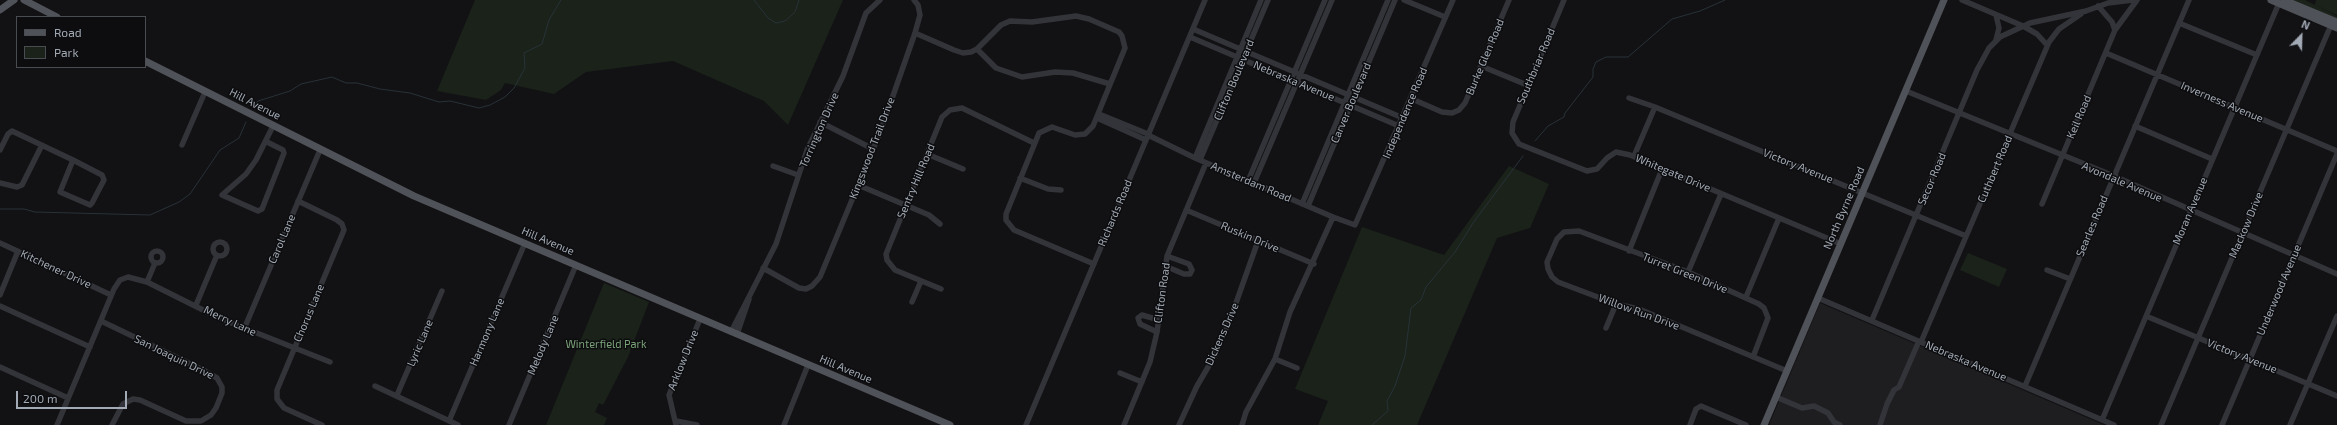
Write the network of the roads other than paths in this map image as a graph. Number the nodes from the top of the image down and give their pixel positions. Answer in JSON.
{"nodes":[{"id":1,"x":14,"y":0,"type":"edge"},
{"id":2,"x":24,"y":0,"type":"edge"},
{"id":3,"x":880,"y":0,"type":"edge"},
{"id":4,"x":914,"y":0,"type":"edge"},
{"id":5,"x":1205,"y":0,"type":"edge"},
{"id":6,"x":1261,"y":0,"type":"edge"},
{"id":7,"x":1268,"y":0,"type":"edge"},
{"id":8,"x":1325,"y":0,"type":"edge"},
{"id":9,"x":1332,"y":0,"type":"edge"},
{"id":10,"x":1388,"y":0,"type":"edge"},
{"id":11,"x":1395,"y":0,"type":"edge"},
{"id":12,"x":1404,"y":0,"type":"edge"},
{"id":13,"x":1453,"y":0,"type":"edge"},
{"id":14,"x":1509,"y":0,"type":"edge"},
{"id":15,"x":1564,"y":0,"type":"edge"},
{"id":16,"x":1944,"y":0,"type":"edge"},
{"id":17,"x":1962,"y":0,"type":"edge"},
{"id":18,"x":2133,"y":0,"type":"edge"},
{"id":19,"x":2137,"y":0,"type":"edge"},
{"id":20,"x":2189,"y":0,"type":"edge"},
{"id":21,"x":2271,"y":0,"type":"edge"},
{"id":22,"x":2112,"y":1,"type":"edge"},
{"id":23,"x":2281,"y":2,"type":"edge"},
{"id":24,"x":2098,"y":6,"type":"junction"},
{"id":25,"x":0,"y":10,"type":"edge"},
{"id":26,"x":2086,"y":11,"type":"junction"},
{"id":27,"x":1996,"y":15,"type":"junction"},
{"id":28,"x":55,"y":16,"type":"edge"},
{"id":29,"x":1446,"y":17,"type":"junction"},
{"id":30,"x":2179,"y":22,"type":"junction"},
{"id":31,"x":2335,"y":25,"type":"edge"},
{"id":32,"x":2023,"y":26,"type":"junction"},
{"id":33,"x":1193,"y":30,"type":"junction"},
{"id":34,"x":2115,"y":30,"type":"junction"},
{"id":35,"x":915,"y":33,"type":"junction"},
{"id":36,"x":1190,"y":37,"type":"junction"},
{"id":37,"x":1996,"y":40,"type":"junction"},
{"id":38,"x":2047,"y":45,"type":"junction"},
{"id":39,"x":977,"y":49,"type":"junction"},
{"id":40,"x":1243,"y":51,"type":"junction"},
{"id":41,"x":2106,"y":53,"type":"junction"},
{"id":42,"x":2257,"y":56,"type":"junction"},
{"id":43,"x":1240,"y":58,"type":"junction"},
{"id":44,"x":146,"y":62,"type":"edge"},
{"id":45,"x":1481,"y":66,"type":"junction"},
{"id":46,"x":1294,"y":72,"type":"junction"},
{"id":47,"x":2158,"y":74,"type":"junction"},
{"id":48,"x":1301,"y":75,"type":"junction"},
{"id":49,"x":1294,"y":81,"type":"junction"},
{"id":50,"x":1110,"y":84,"type":"junction"},
{"id":51,"x":1527,"y":85,"type":"junction"},
{"id":52,"x":1906,"y":91,"type":"junction"},
{"id":53,"x":205,"y":92,"type":"junction"},
{"id":54,"x":1351,"y":96,"type":"junction"},
{"id":55,"x":1629,"y":98,"type":"dead end"},
{"id":56,"x":1412,"y":99,"type":"junction"},
{"id":57,"x":1348,"y":104,"type":"junction"},
{"id":58,"x":1655,"y":106,"type":"junction"},
{"id":59,"x":2235,"y":107,"type":"junction"},
{"id":60,"x":1960,"y":112,"type":"junction"},
{"id":61,"x":1098,"y":116,"type":"junction"},
{"id":62,"x":1403,"y":118,"type":"junction"},
{"id":63,"x":820,"y":122,"type":"junction"},
{"id":64,"x":274,"y":126,"type":"junction"},
{"id":65,"x":1399,"y":126,"type":"junction"},
{"id":66,"x":2135,"y":126,"type":"junction"},
{"id":67,"x":2286,"y":129,"type":"junction"},
{"id":68,"x":1512,"y":133,"type":"joint"},
{"id":69,"x":2010,"y":134,"type":"junction"},
{"id":70,"x":1148,"y":136,"type":"junction"},
{"id":71,"x":2,"y":140,"type":"edge"},
{"id":72,"x":267,"y":142,"type":"junction"},
{"id":73,"x":1034,"y":143,"type":"junction"},
{"id":74,"x":42,"y":145,"type":"junction"},
{"id":75,"x":182,"y":145,"type":"dead end"},
{"id":76,"x":873,"y":149,"type":"junction"},
{"id":77,"x":0,"y":150,"type":"edge"},
{"id":78,"x":320,"y":150,"type":"junction"},
{"id":79,"x":2337,"y":151,"type":"edge"},
{"id":80,"x":928,"y":154,"type":"junction"},
{"id":81,"x":2337,"y":154,"type":"edge"},
{"id":82,"x":1634,"y":156,"type":"junction"},
{"id":83,"x":2062,"y":157,"type":"junction"},
{"id":84,"x":2212,"y":159,"type":"junction"},
{"id":85,"x":73,"y":160,"type":"junction"},
{"id":86,"x":1200,"y":160,"type":"junction"},
{"id":87,"x":773,"y":166,"type":"dead end"},
{"id":88,"x":963,"y":169,"type":"dead end"},
{"id":89,"x":1662,"y":169,"type":"junction"},
{"id":90,"x":798,"y":175,"type":"junction"},
{"id":91,"x":2114,"y":176,"type":"junction"},
{"id":92,"x":1020,"y":178,"type":"junction"},
{"id":93,"x":1251,"y":182,"type":"junction"},
{"id":94,"x":0,"y":183,"type":"edge"},
{"id":95,"x":858,"y":185,"type":"junction"},
{"id":96,"x":1061,"y":190,"type":"dead end"},
{"id":97,"x":1863,"y":192,"type":"junction"},
{"id":98,"x":1721,"y":194,"type":"junction"},
{"id":99,"x":298,"y":201,"type":"junction"},
{"id":100,"x":905,"y":204,"type":"junction"},
{"id":101,"x":2042,"y":204,"type":"dead end"},
{"id":102,"x":1305,"y":205,"type":"junction"},
{"id":103,"x":1186,"y":210,"type":"junction"},
{"id":104,"x":2190,"y":211,"type":"junction"},
{"id":105,"x":1916,"y":215,"type":"junction"},
{"id":106,"x":1333,"y":217,"type":"junction"},
{"id":107,"x":1779,"y":218,"type":"junction"},
{"id":108,"x":940,"y":224,"type":"dead end"},
{"id":109,"x":1356,"y":225,"type":"joint"},
{"id":110,"x":2242,"y":233,"type":"junction"},
{"id":111,"x":1966,"y":236,"type":"junction"},
{"id":112,"x":1557,"y":239,"type":"joint"},
{"id":113,"x":1258,"y":241,"type":"junction"},
{"id":114,"x":0,"y":243,"type":"edge"},
{"id":115,"x":524,"y":243,"type":"junction"},
{"id":116,"x":1841,"y":244,"type":"junction"},
{"id":117,"x":18,"y":251,"type":"junction"},
{"id":118,"x":1629,"y":251,"type":"junction"},
{"id":119,"x":217,"y":256,"type":"dead end"},
{"id":120,"x":1168,"y":256,"type":"junction"},
{"id":121,"x":2294,"y":256,"type":"junction"},
{"id":122,"x":155,"y":263,"type":"dead end"},
{"id":123,"x":1094,"y":264,"type":"junction"},
{"id":124,"x":1314,"y":264,"type":"junction"},
{"id":125,"x":576,"y":265,"type":"junction"},
{"id":126,"x":1165,"y":266,"type":"junction"},
{"id":127,"x":763,"y":268,"type":"junction"},
{"id":128,"x":2047,"y":270,"type":"dead end"},
{"id":129,"x":1688,"y":272,"type":"junction"},
{"id":130,"x":2337,"y":274,"type":"edge"},
{"id":131,"x":2070,"y":279,"type":"junction"},
{"id":132,"x":921,"y":281,"type":"junction"},
{"id":133,"x":147,"y":282,"type":"junction"},
{"id":134,"x":941,"y":289,"type":"dead end"},
{"id":135,"x":442,"y":291,"type":"dead end"},
{"id":136,"x":0,"y":295,"type":"edge"},
{"id":137,"x":111,"y":295,"type":"junction"},
{"id":138,"x":1746,"y":297,"type":"junction"},
{"id":139,"x":1818,"y":298,"type":"junction"},
{"id":140,"x":912,"y":302,"type":"dead end"},
{"id":141,"x":1616,"y":304,"type":"junction"},
{"id":142,"x":196,"y":305,"type":"junction"},
{"id":143,"x":0,"y":306,"type":"edge"},
{"id":144,"x":2146,"y":316,"type":"junction"},
{"id":145,"x":2337,"y":316,"type":"edge"},
{"id":146,"x":700,"y":319,"type":"junction"},
{"id":147,"x":1159,"y":320,"type":"junction"},
{"id":148,"x":1872,"y":320,"type":"junction"},
{"id":149,"x":101,"y":321,"type":"junction"},
{"id":150,"x":1606,"y":328,"type":"dead end"},
{"id":151,"x":244,"y":329,"type":"junction"},
{"id":152,"x":1157,"y":332,"type":"junction"},
{"id":153,"x":734,"y":333,"type":"junction"},
{"id":154,"x":2198,"y":338,"type":"junction"},
{"id":155,"x":1920,"y":342,"type":"junction"},
{"id":156,"x":90,"y":347,"type":"junction"},
{"id":157,"x":295,"y":347,"type":"junction"},
{"id":158,"x":1753,"y":357,"type":"junction"},
{"id":159,"x":2251,"y":358,"type":"junction"},
{"id":160,"x":1275,"y":359,"type":"junction"},
{"id":161,"x":330,"y":362,"type":"dead end"},
{"id":162,"x":808,"y":365,"type":"junction"},
{"id":163,"x":0,"y":367,"type":"edge"},
{"id":164,"x":1297,"y":368,"type":"dead end"},
{"id":165,"x":1787,"y":371,"type":"junction"},
{"id":166,"x":1120,"y":373,"type":"dead end"},
{"id":167,"x":1142,"y":382,"type":"junction"},
{"id":168,"x":2308,"y":384,"type":"junction"},
{"id":169,"x":375,"y":386,"type":"dead end"},
{"id":170,"x":2025,"y":386,"type":"junction"},
{"id":171,"x":397,"y":395,"type":"junction"},
{"id":172,"x":2337,"y":396,"type":"edge"},
{"id":173,"x":1776,"y":397,"type":"junction"},
{"id":174,"x":68,"y":398,"type":"junction"},
{"id":175,"x":2102,"y":420,"type":"junction"},
{"id":176,"x":449,"y":421,"type":"junction"},
{"id":177,"x":676,"y":423,"type":"edge"},
{"id":178,"x":57,"y":425,"type":"edge"},
{"id":179,"x":112,"y":425,"type":"edge"},
{"id":180,"x":322,"y":425,"type":"edge"},
{"id":181,"x":458,"y":425,"type":"edge"},
{"id":182,"x":509,"y":425,"type":"edge"},
{"id":183,"x":697,"y":425,"type":"edge"},
{"id":184,"x":784,"y":425,"type":"edge"},
{"id":185,"x":950,"y":425,"type":"edge"},
{"id":186,"x":1026,"y":425,"type":"edge"},
{"id":187,"x":1124,"y":425,"type":"edge"},
{"id":188,"x":1179,"y":425,"type":"edge"},
{"id":189,"x":1242,"y":425,"type":"edge"},
{"id":190,"x":1690,"y":425,"type":"edge"},
{"id":191,"x":1747,"y":425,"type":"edge"},
{"id":192,"x":1764,"y":425,"type":"edge"},
{"id":193,"x":1840,"y":425,"type":"edge"},
{"id":194,"x":1880,"y":425,"type":"edge"},
{"id":195,"x":2113,"y":425,"type":"edge"},
{"id":196,"x":2161,"y":425,"type":"edge"},
{"id":197,"x":2222,"y":425,"type":"edge"},
{"id":198,"x":2290,"y":425,"type":"edge"}],
"edges":[{"from":1,"to":25,"type":"main road"},
{"from":2,"to":28,"type":"main road"},
{"from":3,"to":63,"type":"street","name":"Torrington Drive"},
{"from":4,"to":35,"type":"street","name":"Kingswood Trail Drive"},
{"from":5,"to":33,"type":"street","name":"Richards Road"},
{"from":6,"to":40,"type":"street","name":"Clifton Boulevard"},
{"from":7,"to":40,"type":"street","name":"Clifton Boulevard"},
{"from":8,"to":46,"type":"street"},
{"from":9,"to":48,"type":"street"},
{"from":10,"to":54,"type":"street","name":"Carver Boulevard"},
{"from":11,"to":54,"type":"street","name":"Carver Boulevard"},
{"from":12,"to":29,"type":"street"},
{"from":13,"to":29,"type":"street","name":"Independence Road"},
{"from":14,"to":45,"type":"street","name":"Burke Glen Road"},
{"from":15,"to":51,"type":"street","name":"Southbriar Road"},
{"from":16,"to":52,"type":"main road","name":"North Byrne Road"},
{"from":17,"to":27,"type":"street"},
{"from":18,"to":22,"type":"street","name":"Secor Road"},
{"from":19,"to":34,"type":"street","name":"Keil Road"},
{"from":20,"to":30,"type":"street","name":"Searles Road"},
{"from":21,"to":23,"type":"main road"},
{"from":22,"to":24,"type":"street","name":"Secor Road"},
{"from":23,"to":31,"type":"main road"},
{"from":23,"to":42,"type":"street","name":"Moran Avenue"},
{"from":24,"to":26,"type":"street","name":"Secor Road"},
{"from":24,"to":34,"type":"street"},
{"from":26,"to":32,"type":"street","name":"Secor Road"},
{"from":26,"to":38,"type":"street","name":"Cuthbert Road"},
{"from":27,"to":32,"type":"street"},
{"from":27,"to":37,"type":"street"},
{"from":29,"to":56,"type":"street","name":"Independence Road"},
{"from":30,"to":42,"type":"street"},
{"from":30,"to":47,"type":"street","name":"Searles Road"},
{"from":31,"to":67,"type":"street","name":"Mackow Drive"},
{"from":32,"to":37,"type":"street","name":"Secor Road"},
{"from":32,"to":38,"type":"street"},
{"from":33,"to":36,"type":"street","name":"Richards Road"},
{"from":33,"to":40,"type":"street","name":"Nebraska Avenue"},
{"from":34,"to":41,"type":"street","name":"Keil Road"},
{"from":35,"to":39,"type":"street"},
{"from":35,"to":76,"type":"street","name":"Kingswood Trail Drive"},
{"from":36,"to":43,"type":"street","name":"Nebraska Avenue"},
{"from":36,"to":70,"type":"street","name":"Richards Road"},
{"from":37,"to":60,"type":"street","name":"Secor Road"},
{"from":38,"to":69,"type":"street","name":"Cuthbert Road"},
{"from":39,"to":50,"type":"street"},
{"from":39,"to":50,"type":"street"},
{"from":40,"to":43,"type":"street","name":"Clifton Boulevard"},
{"from":40,"to":46,"type":"street","name":"Nebraska Avenue"},
{"from":41,"to":47,"type":"street","name":"Inverness Avenue"},
{"from":41,"to":83,"type":"street","name":"Keil Road"},
{"from":42,"to":59,"type":"street","name":"Moran Avenue"},
{"from":43,"to":49,"type":"street","name":"Nebraska Avenue"},
{"from":43,"to":86,"type":"street","name":"Clifton Boulevard"},
{"from":44,"to":53,"type":"main road","name":"Hill Avenue"},
{"from":45,"to":51,"type":"street"},
{"from":45,"to":56,"type":"street","name":"Burke Glen Road"},
{"from":46,"to":48,"type":"street","name":"Nebraska Avenue"},
{"from":46,"to":49,"type":"street"},
{"from":47,"to":59,"type":"street","name":"Inverness Avenue"},
{"from":47,"to":66,"type":"street","name":"Searles Road"},
{"from":48,"to":49,"type":"street"},
{"from":48,"to":54,"type":"street","name":"Nebraska Avenue"},
{"from":49,"to":57,"type":"street","name":"Nebraska Avenue"},
{"from":49,"to":93,"type":"street"},
{"from":50,"to":61,"type":"street"},
{"from":51,"to":68,"type":"street","name":"Southbriar Road"},
{"from":52,"to":60,"type":"street","name":"Avondale Avenue"},
{"from":52,"to":97,"type":"main road","name":"North Byrne Road"},
{"from":53,"to":64,"type":"main road","name":"Hill Avenue"},
{"from":53,"to":75,"type":"street"},
{"from":54,"to":57,"type":"street","name":"Carver Boulevard"},
{"from":54,"to":62,"type":"street","name":"Nebraska Avenue"},
{"from":55,"to":58,"type":"street","name":"Victory Avenue"},
{"from":56,"to":62,"type":"street","name":"Independence Road"},
{"from":57,"to":65,"type":"street","name":"Nebraska Avenue"},
{"from":57,"to":102,"type":"street","name":"Carver Boulevard"},
{"from":58,"to":82,"type":"street"},
{"from":58,"to":97,"type":"street","name":"Victory Avenue"},
{"from":59,"to":67,"type":"street","name":"Inverness Avenue"},
{"from":59,"to":84,"type":"street","name":"Moran Avenue"},
{"from":60,"to":69,"type":"street","name":"Avondale Avenue"},
{"from":60,"to":105,"type":"street","name":"Secor Road"},
{"from":61,"to":70,"type":"street","name":"Amsterdam Road"},
{"from":61,"to":73,"type":"street"},
{"from":62,"to":65,"type":"street","name":"Independence Road"},
{"from":63,"to":76,"type":"street"},
{"from":63,"to":90,"type":"street","name":"Torrington Drive"},
{"from":64,"to":72,"type":"street"},
{"from":64,"to":78,"type":"main road","name":"Hill Avenue"},
{"from":65,"to":109,"type":"street","name":"Independence Road"},
{"from":66,"to":84,"type":"street"},
{"from":66,"to":91,"type":"street","name":"Searles Road"},
{"from":67,"to":79,"type":"street","name":"Inverness Avenue"},
{"from":67,"to":110,"type":"street","name":"Mackow Drive"},
{"from":68,"to":82,"type":"street","name":"Whitegate Drive"},
{"from":69,"to":83,"type":"street","name":"Avondale Avenue"},
{"from":69,"to":111,"type":"street","name":"Cuthbert Road"},
{"from":70,"to":86,"type":"street","name":"Amsterdam Road"},
{"from":70,"to":123,"type":"street","name":"Richards Road"},
{"from":71,"to":74,"type":"street"},
{"from":71,"to":77,"type":"street"},
{"from":72,"to":72,"type":"street"},
{"from":73,"to":80,"type":"street","name":"Sentry Hill Road"},
{"from":73,"to":92,"type":"street"},
{"from":74,"to":85,"type":"street"},
{"from":74,"to":94,"type":"street"},
{"from":76,"to":95,"type":"street","name":"Kingswood Trail Drive"},
{"from":78,"to":99,"type":"street","name":"Carol Lane"},
{"from":78,"to":115,"type":"main road","name":"Hill Avenue"},
{"from":80,"to":88,"type":"street"},
{"from":80,"to":100,"type":"street","name":"Sentry Hill Road"},
{"from":81,"to":121,"type":"street","name":"Underwood Avenue"},
{"from":82,"to":89,"type":"street","name":"Whitegate Drive"},
{"from":83,"to":91,"type":"street","name":"Avondale Avenue"},
{"from":83,"to":101,"type":"street","name":"Keil Road"},
{"from":84,"to":104,"type":"street","name":"Moran Avenue"},
{"from":85,"to":85,"type":"street"},
{"from":86,"to":93,"type":"street","name":"Amsterdam Road"},
{"from":86,"to":103,"type":"street","name":"Clifton Road"},
{"from":87,"to":90,"type":"street"},
{"from":89,"to":98,"type":"street","name":"Whitegate Drive"},
{"from":89,"to":118,"type":"street"},
{"from":90,"to":127,"type":"street","name":"Torrington Drive"},
{"from":91,"to":104,"type":"street","name":"Avondale Avenue"},
{"from":91,"to":131,"type":"street","name":"Searles Road"},
{"from":92,"to":96,"type":"street"},
{"from":92,"to":123,"type":"street"},
{"from":93,"to":102,"type":"street","name":"Amsterdam Road"},
{"from":95,"to":100,"type":"street"},
{"from":95,"to":127,"type":"street","name":"Kingswood Trail Drive"},
{"from":97,"to":105,"type":"street","name":"Victory Avenue"},
{"from":97,"to":116,"type":"main road","name":"North Byrne Road"},
{"from":98,"to":107,"type":"street","name":"Whitegate Drive"},
{"from":98,"to":129,"type":"street"},
{"from":99,"to":151,"type":"street","name":"Carol Lane"},
{"from":99,"to":157,"type":"street","name":"Chorus Lane"},
{"from":100,"to":108,"type":"street"},
{"from":100,"to":132,"type":"street","name":"Sentry Hill Road"},
{"from":102,"to":106,"type":"street","name":"Amsterdam Road"},
{"from":103,"to":113,"type":"street","name":"Ruskin Drive"},
{"from":103,"to":120,"type":"street","name":"Clifton Road"},
{"from":104,"to":110,"type":"street","name":"Avondale Avenue"},
{"from":104,"to":144,"type":"street","name":"Moran Avenue"},
{"from":105,"to":111,"type":"street","name":"Victory Avenue"},
{"from":105,"to":148,"type":"street","name":"Secor Road"},
{"from":106,"to":109,"type":"street","name":"Amsterdam Road"},
{"from":106,"to":124,"type":"street"},
{"from":107,"to":116,"type":"street","name":"Whitegate Drive"},
{"from":107,"to":138,"type":"street"},
{"from":110,"to":121,"type":"street","name":"Avondale Avenue"},
{"from":110,"to":154,"type":"street","name":"Mackow Drive"},
{"from":111,"to":155,"type":"street","name":"Cuthbert Road"},
{"from":112,"to":118,"type":"street","name":"Turret Green Drive"},
{"from":112,"to":141,"type":"street","name":"Willow Run Drive"},
{"from":113,"to":124,"type":"street","name":"Ruskin Drive"},
{"from":113,"to":188,"type":"street","name":"Dickens Drive"},
{"from":114,"to":117,"type":"street","name":"Kitchener Drive"},
{"from":115,"to":125,"type":"main road","name":"Hill Avenue"},
{"from":115,"to":176,"type":"street","name":"Harmony Lane"},
{"from":116,"to":139,"type":"main road","name":"North Byrne Road"},
{"from":117,"to":136,"type":"street"},
{"from":117,"to":137,"type":"street","name":"Kitchener Drive"},
{"from":118,"to":129,"type":"street","name":"Turret Green Drive"},
{"from":119,"to":142,"type":"street"},
{"from":120,"to":126,"type":"street","name":"Clifton Road"},
{"from":120,"to":126,"type":"street"},
{"from":121,"to":130,"type":"street","name":"Avondale Avenue"},
{"from":121,"to":159,"type":"street","name":"Underwood Avenue"},
{"from":122,"to":133,"type":"street"},
{"from":123,"to":186,"type":"street","name":"Richards Road"},
{"from":124,"to":160,"type":"street"},
{"from":125,"to":146,"type":"main road","name":"Hill Avenue"},
{"from":125,"to":182,"type":"street","name":"Melody Lane"},
{"from":126,"to":147,"type":"street","name":"Clifton Road"},
{"from":127,"to":153,"type":"street","name":"Torrington Drive"},
{"from":128,"to":131,"type":"street"},
{"from":129,"to":138,"type":"street","name":"Turret Green Drive"},
{"from":131,"to":170,"type":"street","name":"Searles Road"},
{"from":132,"to":134,"type":"street"},
{"from":132,"to":140,"type":"street"},
{"from":133,"to":137,"type":"street","name":"Merry Lane"},
{"from":133,"to":142,"type":"street","name":"Merry Lane"},
{"from":135,"to":171,"type":"street","name":"Lyric Lane"},
{"from":137,"to":149,"type":"street"},
{"from":138,"to":158,"type":"street","name":"Turret Green Drive"},
{"from":139,"to":148,"type":"street","name":"Nebraska Avenue"},
{"from":139,"to":165,"type":"main road","name":"North Byrne Road"},
{"from":141,"to":150,"type":"street"},
{"from":141,"to":158,"type":"street","name":"Willow Run Drive"},
{"from":142,"to":151,"type":"street","name":"Merry Lane"},
{"from":143,"to":156,"type":"street"},
{"from":144,"to":154,"type":"street","name":"Victory Avenue"},
{"from":144,"to":175,"type":"street","name":"Moran Avenue"},
{"from":145,"to":168,"type":"street"},
{"from":146,"to":153,"type":"main road","name":"Hill Avenue"},
{"from":146,"to":177,"type":"street","name":"Arklow Drive"},
{"from":147,"to":152,"type":"street","name":"Clifton Road"},
{"from":147,"to":152,"type":"street"},
{"from":148,"to":155,"type":"street","name":"Nebraska Avenue"},
{"from":149,"to":156,"type":"street"},
{"from":149,"to":179,"type":"street","name":"San Joaquin Drive"},
{"from":151,"to":157,"type":"street","name":"Merry Lane"},
{"from":152,"to":167,"type":"street","name":"Clifton Road"},
{"from":153,"to":162,"type":"main road","name":"Hill Avenue"},
{"from":154,"to":159,"type":"street","name":"Victory Avenue"},
{"from":154,"to":196,"type":"street","name":"Mackow Drive"},
{"from":155,"to":170,"type":"street","name":"Nebraska Avenue"},
{"from":155,"to":194,"type":"street","name":"Cuthbert Road"},
{"from":156,"to":174,"type":"street"},
{"from":157,"to":161,"type":"street","name":"Merry Lane"},
{"from":157,"to":180,"type":"street","name":"Chorus Lane"},
{"from":158,"to":165,"type":"street","name":"Willow Run Drive"},
{"from":159,"to":168,"type":"street","name":"Victory Avenue"},
{"from":159,"to":197,"type":"street","name":"Underwood Avenue"},
{"from":160,"to":164,"type":"street"},
{"from":160,"to":189,"type":"street"},
{"from":162,"to":184,"type":"street"},
{"from":162,"to":185,"type":"main road","name":"Hill Avenue"},
{"from":163,"to":174,"type":"street"},
{"from":165,"to":173,"type":"main road","name":"North Byrne Road"},
{"from":166,"to":167,"type":"street"},
{"from":167,"to":187,"type":"street","name":"Clifton Road"},
{"from":168,"to":172,"type":"street","name":"Victory Avenue"},
{"from":168,"to":198,"type":"street"},
{"from":169,"to":171,"type":"street"},
{"from":170,"to":175,"type":"street","name":"Nebraska Avenue"},
{"from":171,"to":176,"type":"street"},
{"from":173,"to":192,"type":"main road","name":"North Byrne Road"},
{"from":173,"to":193,"type":"street"},
{"from":174,"to":178,"type":"street"},
{"from":175,"to":195,"type":"street","name":"Nebraska Avenue"},
{"from":176,"to":181,"type":"street"},
{"from":177,"to":183,"type":"street"},
{"from":190,"to":191,"type":"street"}]}
